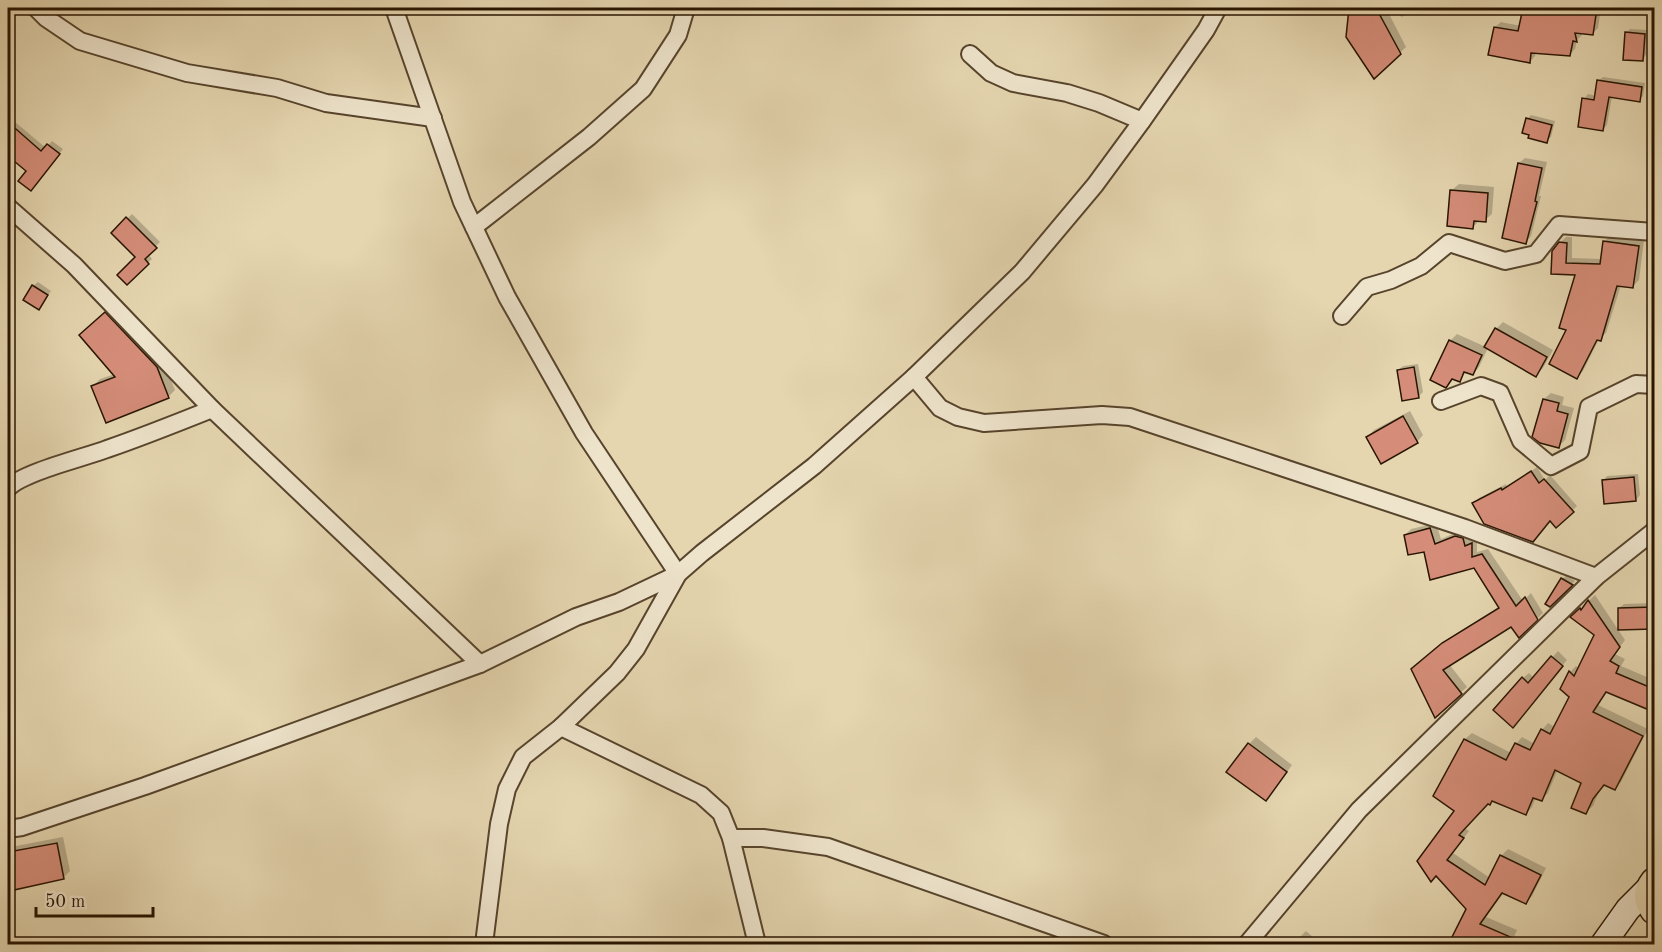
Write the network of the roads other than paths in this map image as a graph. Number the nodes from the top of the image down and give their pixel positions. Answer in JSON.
{"nodes":[{"id":1,"x":36,"y":8,"type":"edge"},
{"id":2,"x":394,"y":8,"type":"edge"},
{"id":3,"x":686,"y":8,"type":"edge"},
{"id":4,"x":1218,"y":8,"type":"edge"},
{"id":5,"x":970,"y":54,"type":"dead end"},
{"id":6,"x":433,"y":118,"type":"junction"},
{"id":7,"x":1142,"y":121,"type":"junction"},
{"id":8,"x":8,"y":207,"type":"edge"},
{"id":9,"x":474,"y":227,"type":"junction"},
{"id":10,"x":1654,"y":232,"type":"edge"},
{"id":11,"x":1342,"y":316,"type":"dead end"},
{"id":12,"x":914,"y":378,"type":"junction"},
{"id":13,"x":1654,"y":385,"type":"edge"},
{"id":14,"x":1441,"y":401,"type":"dead end"},
{"id":15,"x":212,"y":409,"type":"junction"},
{"id":16,"x":9,"y":483,"type":"edge"},
{"id":17,"x":1654,"y":531,"type":"edge"},
{"id":18,"x":678,"y":574,"type":"junction"},
{"id":19,"x":1596,"y":576,"type":"junction"},
{"id":20,"x":480,"y":664,"type":"junction"},
{"id":21,"x":561,"y":727,"type":"junction"},
{"id":22,"x":8,"y":828,"type":"edge"},
{"id":23,"x":731,"y":838,"type":"junction"},
{"id":24,"x":1653,"y":896,"type":"edge"},
{"id":25,"x":1606,"y":939,"type":"edge"},
{"id":26,"x":484,"y":945,"type":"edge"},
{"id":27,"x":757,"y":945,"type":"edge"},
{"id":28,"x":1104,"y":945,"type":"edge"},
{"id":29,"x":1247,"y":945,"type":"edge"}],
"edges":[{"from":1,"to":6,"type":"street"},
{"from":2,"to":6,"type":"street"},
{"from":3,"to":9,"type":"street"},
{"from":4,"to":7,"type":"street"},
{"from":5,"to":7,"type":"street"},
{"from":6,"to":9,"type":"street"},
{"from":7,"to":12,"type":"street"},
{"from":8,"to":15,"type":"street"},
{"from":9,"to":18,"type":"street"},
{"from":10,"to":11,"type":"street"},
{"from":12,"to":18,"type":"street"},
{"from":12,"to":19,"type":"street"},
{"from":13,"to":14,"type":"street"},
{"from":15,"to":16,"type":"street"},
{"from":15,"to":20,"type":"street"},
{"from":17,"to":19,"type":"street"},
{"from":18,"to":20,"type":"street"},
{"from":18,"to":21,"type":"street"},
{"from":19,"to":29,"type":"street"},
{"from":20,"to":22,"type":"street"},
{"from":21,"to":23,"type":"street"},
{"from":21,"to":26,"type":"street"},
{"from":23,"to":27,"type":"street"},
{"from":23,"to":28,"type":"street"},
{"from":24,"to":25,"type":"main road"}]}
